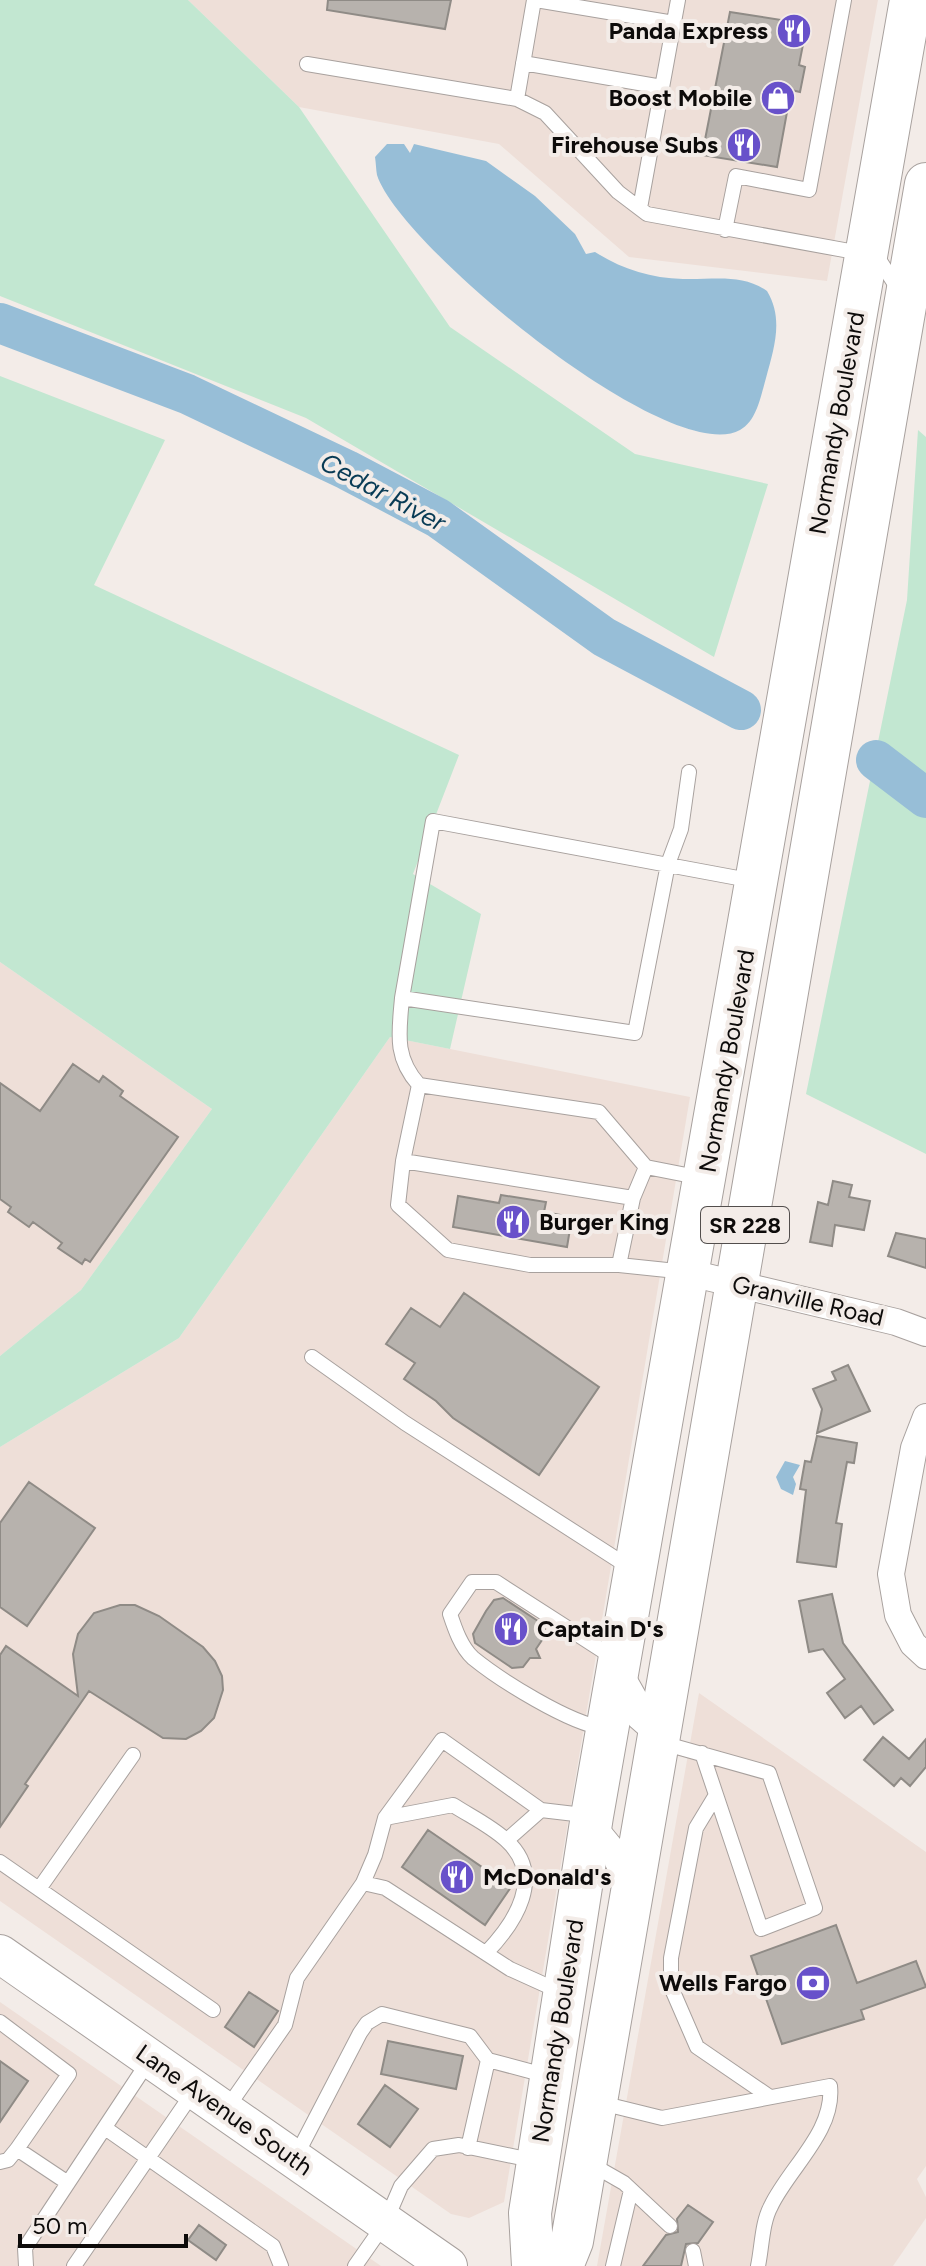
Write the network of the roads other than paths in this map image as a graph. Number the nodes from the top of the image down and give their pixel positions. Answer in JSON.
{"nodes":[{"id":1,"x":535,"y":0,"type":"edge"},
{"id":2,"x":678,"y":0,"type":"edge"},
{"id":3,"x":844,"y":0,"type":"edge"},
{"id":4,"x":911,"y":0,"type":"edge"},
{"id":5,"x":674,"y":23,"type":"junction"},
{"id":6,"x":523,"y":63,"type":"junction"},
{"id":7,"x":307,"y":64,"type":"dead end"},
{"id":8,"x":662,"y":87,"type":"junction"},
{"id":9,"x":517,"y":99,"type":"junction"},
{"id":10,"x":926,"y":184,"type":"edge"},
{"id":11,"x":640,"y":208,"type":"junction"},
{"id":12,"x":725,"y":230,"type":"junction"},
{"id":13,"x":866,"y":254,"type":"junction"},
{"id":14,"x":904,"y":308,"type":"junction"},
{"id":15,"x":689,"y":772,"type":"dead end"},
{"id":16,"x":668,"y":864,"type":"junction"},
{"id":17,"x":759,"y":882,"type":"junction"},
{"id":18,"x":402,"y":998,"type":"junction"},
{"id":19,"x":770,"y":1079,"type":"junction"},
{"id":20,"x":419,"y":1085,"type":"junction"},
{"id":21,"x":403,"y":1161,"type":"junction"},
{"id":22,"x":646,"y":1167,"type":"junction"},
{"id":23,"x":706,"y":1179,"type":"junction"},
{"id":24,"x":633,"y":1198,"type":"junction"},
{"id":25,"x":619,"y":1265,"type":"junction"},
{"id":26,"x":690,"y":1273,"type":"junction"},
{"id":27,"x":735,"y":1284,"type":"junction"},
{"id":28,"x":926,"y":1333,"type":"edge"},
{"id":29,"x":312,"y":1357,"type":"dead end"},
{"id":30,"x":926,"y":1417,"type":"edge"},
{"id":31,"x":636,"y":1571,"type":"junction"},
{"id":32,"x":926,"y":1656,"type":"edge"},
{"id":33,"x":620,"y":1661,"type":"junction"},
{"id":34,"x":608,"y":1729,"type":"junction"},
{"id":35,"x":659,"y":1742,"type":"junction"},
{"id":36,"x":702,"y":1753,"type":"junction"},
{"id":37,"x":133,"y":1755,"type":"dead end"},
{"id":38,"x":716,"y":1795,"type":"junction"},
{"id":39,"x":541,"y":1810,"type":"junction"},
{"id":40,"x":592,"y":1816,"type":"junction"},
{"id":41,"x":385,"y":1818,"type":"junction"},
{"id":42,"x":507,"y":1840,"type":"junction"},
{"id":43,"x":0,"y":1862,"type":"edge"},
{"id":44,"x":363,"y":1883,"type":"junction"},
{"id":45,"x":39,"y":1889,"type":"junction"},
{"id":46,"x":631,"y":1904,"type":"junction"},
{"id":47,"x":486,"y":1953,"type":"junction"},
{"id":48,"x":0,"y":1954,"type":"edge"},
{"id":49,"x":563,"y":1993,"type":"junction"},
{"id":50,"x":213,"y":2010,"type":"dead end"},
{"id":51,"x":0,"y":2022,"type":"edge"},
{"id":52,"x":151,"y":2059,"type":"junction"},
{"id":53,"x":488,"y":2060,"type":"junction"},
{"id":54,"x":551,"y":2077,"type":"junction"},
{"id":55,"x":770,"y":2097,"type":"junction"},
{"id":56,"x":210,"y":2101,"type":"junction"},
{"id":57,"x":596,"y":2102,"type":"junction"},
{"id":58,"x":105,"y":2128,"type":"junction"},
{"id":59,"x":468,"y":2148,"type":"junction"},
{"id":60,"x":17,"y":2149,"type":"junction"},
{"id":61,"x":146,"y":2157,"type":"junction"},
{"id":62,"x":294,"y":2160,"type":"junction"},
{"id":63,"x":0,"y":2162,"type":"edge"},
{"id":64,"x":538,"y":2162,"type":"junction"},
{"id":65,"x":586,"y":2162,"type":"junction"},
{"id":66,"x":68,"y":2183,"type":"junction"},
{"id":67,"x":631,"y":2190,"type":"junction"},
{"id":68,"x":385,"y":2223,"type":"junction"},
{"id":69,"x":670,"y":2226,"type":"dead end"},
{"id":70,"x":26,"y":2266,"type":"edge"},
{"id":71,"x":74,"y":2266,"type":"edge"},
{"id":72,"x":281,"y":2266,"type":"edge"},
{"id":73,"x":355,"y":2266,"type":"edge"},
{"id":74,"x":448,"y":2266,"type":"edge"},
{"id":75,"x":533,"y":2266,"type":"edge"},
{"id":76,"x":562,"y":2266,"type":"edge"},
{"id":77,"x":613,"y":2266,"type":"edge"},
{"id":78,"x":758,"y":2266,"type":"edge"}],
"edges":[{"from":1,"to":5,"type":"lane"},
{"from":1,"to":6,"type":"lane"},
{"from":2,"to":5,"type":"lane"},
{"from":3,"to":12,"type":"lane"},
{"from":4,"to":13,"type":"main road","name":"Normandy Boulevard","number":"SR 228"},
{"from":5,"to":8,"type":"lane"},
{"from":6,"to":8,"type":"lane"},
{"from":6,"to":9,"type":"lane"},
{"from":7,"to":9,"type":"lane"},
{"from":8,"to":11,"type":"lane"},
{"from":9,"to":11,"type":"lane"},
{"from":10,"to":14,"type":"main road","name":"Normandy Boulevard","number":"SR 228"},
{"from":11,"to":12,"type":"lane"},
{"from":12,"to":13,"type":"lane"},
{"from":13,"to":14,"type":"lane"},
{"from":13,"to":17,"type":"main road","name":"Normandy Boulevard","number":"SR 228"},
{"from":14,"to":19,"type":"main road","name":"Normandy Boulevard","number":"SR 228"},
{"from":15,"to":16,"type":"lane"},
{"from":16,"to":17,"type":"lane"},
{"from":16,"to":18,"type":"lane"},
{"from":16,"to":18,"type":"lane"},
{"from":17,"to":19,"type":"main road"},
{"from":17,"to":23,"type":"main road","name":"Normandy Boulevard","number":"SR 228"},
{"from":18,"to":20,"type":"lane"},
{"from":19,"to":27,"type":"main road","name":"Normandy Boulevard","number":"SR 228"},
{"from":20,"to":21,"type":"lane"},
{"from":20,"to":22,"type":"lane"},
{"from":21,"to":24,"type":"lane"},
{"from":21,"to":25,"type":"lane"},
{"from":22,"to":23,"type":"lane"},
{"from":22,"to":24,"type":"lane"},
{"from":23,"to":26,"type":"main road","name":"Normandy Boulevard","number":"SR 228"},
{"from":24,"to":25,"type":"lane"},
{"from":25,"to":26,"type":"lane"},
{"from":26,"to":27,"type":"street","name":"Granville Road"},
{"from":26,"to":31,"type":"main road","name":"Normandy Boulevard","number":"SR 228"},
{"from":27,"to":28,"type":"street","name":"Granville Road"},
{"from":27,"to":35,"type":"main road","name":"Normandy Boulevard","number":"SR 228"},
{"from":29,"to":31,"type":"lane"},
{"from":30,"to":32,"type":"street"},
{"from":31,"to":33,"type":"main road","name":"Normandy Boulevard","number":"SR 228"},
{"from":33,"to":34,"type":"main road","name":"Normandy Boulevard","number":"SR 228"},
{"from":33,"to":34,"type":"lane"},
{"from":33,"to":35,"type":"lane"},
{"from":34,"to":40,"type":"main road","name":"Normandy Boulevard","number":"SR 228"},
{"from":35,"to":36,"type":"lane"},
{"from":35,"to":46,"type":"main road","name":"Normandy Boulevard","number":"SR 228"},
{"from":36,"to":38,"type":"lane"},
{"from":36,"to":38,"type":"lane"},
{"from":37,"to":45,"type":"lane"},
{"from":38,"to":55,"type":"lane"},
{"from":39,"to":40,"type":"lane"},
{"from":39,"to":41,"type":"lane"},
{"from":39,"to":42,"type":"lane"},
{"from":40,"to":46,"type":"lane"},
{"from":40,"to":49,"type":"main road","name":"Normandy Boulevard","number":"SR 228"},
{"from":41,"to":42,"type":"lane"},
{"from":41,"to":44,"type":"lane"},
{"from":42,"to":47,"type":"lane"},
{"from":43,"to":45,"type":"lane"},
{"from":44,"to":47,"type":"lane"},
{"from":44,"to":56,"type":"lane"},
{"from":45,"to":50,"type":"lane"},
{"from":46,"to":57,"type":"main road","name":"Normandy Boulevard","number":"SR 228"},
{"from":47,"to":49,"type":"lane"},
{"from":48,"to":52,"type":"main road","name":"Lane Avenue South"},
{"from":49,"to":54,"type":"main road","name":"Normandy Boulevard","number":"SR 228"},
{"from":51,"to":60,"type":"lane"},
{"from":52,"to":56,"type":"main road","name":"Lane Avenue South"},
{"from":52,"to":58,"type":"lane"},
{"from":53,"to":54,"type":"lane"},
{"from":53,"to":59,"type":"lane"},
{"from":53,"to":62,"type":"lane"},
{"from":54,"to":64,"type":"main road","name":"Normandy Boulevard","number":"SR 228"},
{"from":55,"to":57,"type":"lane"},
{"from":55,"to":78,"type":"lane"},
{"from":56,"to":61,"type":"lane"},
{"from":56,"to":62,"type":"main road","name":"Lane Avenue South"},
{"from":57,"to":65,"type":"main road","name":"Normandy Boulevard","number":"SR 228"},
{"from":58,"to":61,"type":"lane"},
{"from":58,"to":66,"type":"lane"},
{"from":59,"to":64,"type":"lane"},
{"from":59,"to":68,"type":"lane"},
{"from":60,"to":63,"type":"lane"},
{"from":60,"to":66,"type":"lane"},
{"from":61,"to":71,"type":"lane"},
{"from":61,"to":72,"type":"lane"},
{"from":62,"to":68,"type":"main road","name":"Lane Avenue South"},
{"from":64,"to":75,"type":"main road","name":"Normandy Boulevard","number":"SR 228"},
{"from":65,"to":67,"type":"lane"},
{"from":65,"to":76,"type":"main road","name":"Normandy Boulevard","number":"SR 228"},
{"from":66,"to":70,"type":"lane"},
{"from":67,"to":69,"type":"lane"},
{"from":67,"to":77,"type":"lane"},
{"from":68,"to":73,"type":"lane"},
{"from":68,"to":74,"type":"main road","name":"Lane Avenue South"}]}
